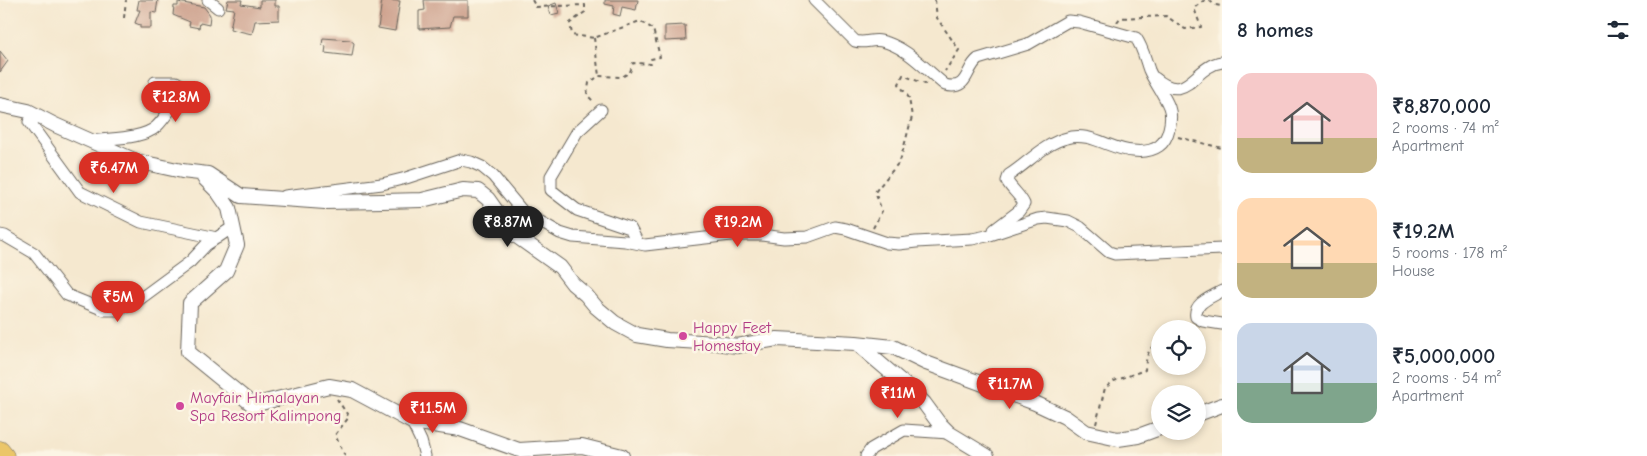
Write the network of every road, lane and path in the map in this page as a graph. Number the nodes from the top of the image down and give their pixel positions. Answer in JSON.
{"nodes":[{"id":1,"x":126,"y":0,"type":"edge"},
{"id":2,"x":208,"y":0,"type":"edge"},
{"id":3,"x":532,"y":0,"type":"edge"},
{"id":4,"x":814,"y":0,"type":"edge"},
{"id":5,"x":935,"y":0,"type":"edge"},
{"id":6,"x":1222,"y":6,"type":"edge"},
{"id":7,"x":218,"y":8,"type":"dead end"},
{"id":8,"x":124,"y":18,"type":"dead end"},
{"id":9,"x":1113,"y":31,"type":"junction"},
{"id":10,"x":594,"y":38,"type":"junction"},
{"id":11,"x":1222,"y":62,"type":"edge"},
{"id":12,"x":931,"y":73,"type":"junction"},
{"id":13,"x":1152,"y":75,"type":"junction"},
{"id":14,"x":599,"y":76,"type":"junction"},
{"id":15,"x":156,"y":82,"type":"dead end"},
{"id":16,"x":0,"y":105,"type":"edge"},
{"id":17,"x":601,"y":110,"type":"joint"},
{"id":18,"x":29,"y":122,"type":"dead end"},
{"id":19,"x":1167,"y":134,"type":"junction"},
{"id":20,"x":92,"y":141,"type":"junction"},
{"id":21,"x":1222,"y":148,"type":"edge"},
{"id":22,"x":192,"y":172,"type":"junction"},
{"id":23,"x":266,"y":199,"type":"junction"},
{"id":24,"x":233,"y":228,"type":"junction"},
{"id":25,"x":0,"y":235,"type":"edge"},
{"id":26,"x":988,"y":236,"type":"junction"},
{"id":27,"x":868,"y":237,"type":"junction"},
{"id":28,"x":217,"y":238,"type":"junction"},
{"id":29,"x":638,"y":243,"type":"junction"},
{"id":30,"x":1222,"y":249,"type":"edge"},
{"id":31,"x":1222,"y":291,"type":"edge"},
{"id":32,"x":1222,"y":324,"type":"edge"},
{"id":33,"x":856,"y":343,"type":"junction"},
{"id":34,"x":1151,"y":349,"type":"edge"},
{"id":35,"x":329,"y":386,"type":"junction"},
{"id":36,"x":1222,"y":405,"type":"edge"},
{"id":37,"x":1206,"y":411,"type":"edge"},
{"id":38,"x":412,"y":422,"type":"junction"},
{"id":39,"x":1151,"y":431,"type":"edge"},
{"id":40,"x":949,"y":433,"type":"junction"},
{"id":41,"x":1094,"y":433,"type":"junction"},
{"id":42,"x":0,"y":450,"type":"edge"},
{"id":43,"x":5,"y":456,"type":"edge"},
{"id":44,"x":345,"y":456,"type":"edge"},
{"id":45,"x":425,"y":456,"type":"edge"},
{"id":46,"x":622,"y":456,"type":"edge"},
{"id":47,"x":866,"y":456,"type":"edge"},
{"id":48,"x":987,"y":456,"type":"edge"}],
"edges":[{"from":1,"to":8,"type":"path"},
{"from":2,"to":7,"type":"street"},
{"from":3,"to":10,"type":"path"},
{"from":4,"to":12,"type":"street"},
{"from":5,"to":12,"type":"path"},
{"from":6,"to":9,"type":"path"},
{"from":9,"to":12,"type":"street"},
{"from":9,"to":13,"type":"street"},
{"from":10,"to":14,"type":"path"},
{"from":10,"to":14,"type":"path"},
{"from":11,"to":13,"type":"street"},
{"from":12,"to":27,"type":"path"},
{"from":13,"to":19,"type":"street"},
{"from":14,"to":17,"type":"path"},
{"from":15,"to":20,"type":"street"},
{"from":16,"to":20,"type":"street"},
{"from":17,"to":29,"type":"street"},
{"from":18,"to":28,"type":"street"},
{"from":19,"to":21,"type":"path"},
{"from":19,"to":26,"type":"street"},
{"from":20,"to":22,"type":"street"},
{"from":22,"to":23,"type":"street"},
{"from":22,"to":24,"type":"street"},
{"from":23,"to":29,"type":"street"},
{"from":23,"to":33,"type":"street"},
{"from":24,"to":28,"type":"street"},
{"from":24,"to":35,"type":"street"},
{"from":25,"to":28,"type":"street"},
{"from":26,"to":27,"type":"street"},
{"from":26,"to":30,"type":"street"},
{"from":27,"to":29,"type":"street"},
{"from":31,"to":32,"type":"street"},
{"from":33,"to":40,"type":"street"},
{"from":33,"to":41,"type":"street"},
{"from":34,"to":41,"type":"path"},
{"from":35,"to":38,"type":"street"},
{"from":35,"to":44,"type":"path"},
{"from":36,"to":37,"type":"street"},
{"from":38,"to":45,"type":"street"},
{"from":38,"to":46,"type":"street"},
{"from":39,"to":41,"type":"street"},
{"from":40,"to":47,"type":"street"},
{"from":40,"to":48,"type":"street"},
{"from":42,"to":43,"type":"main road"}]}
